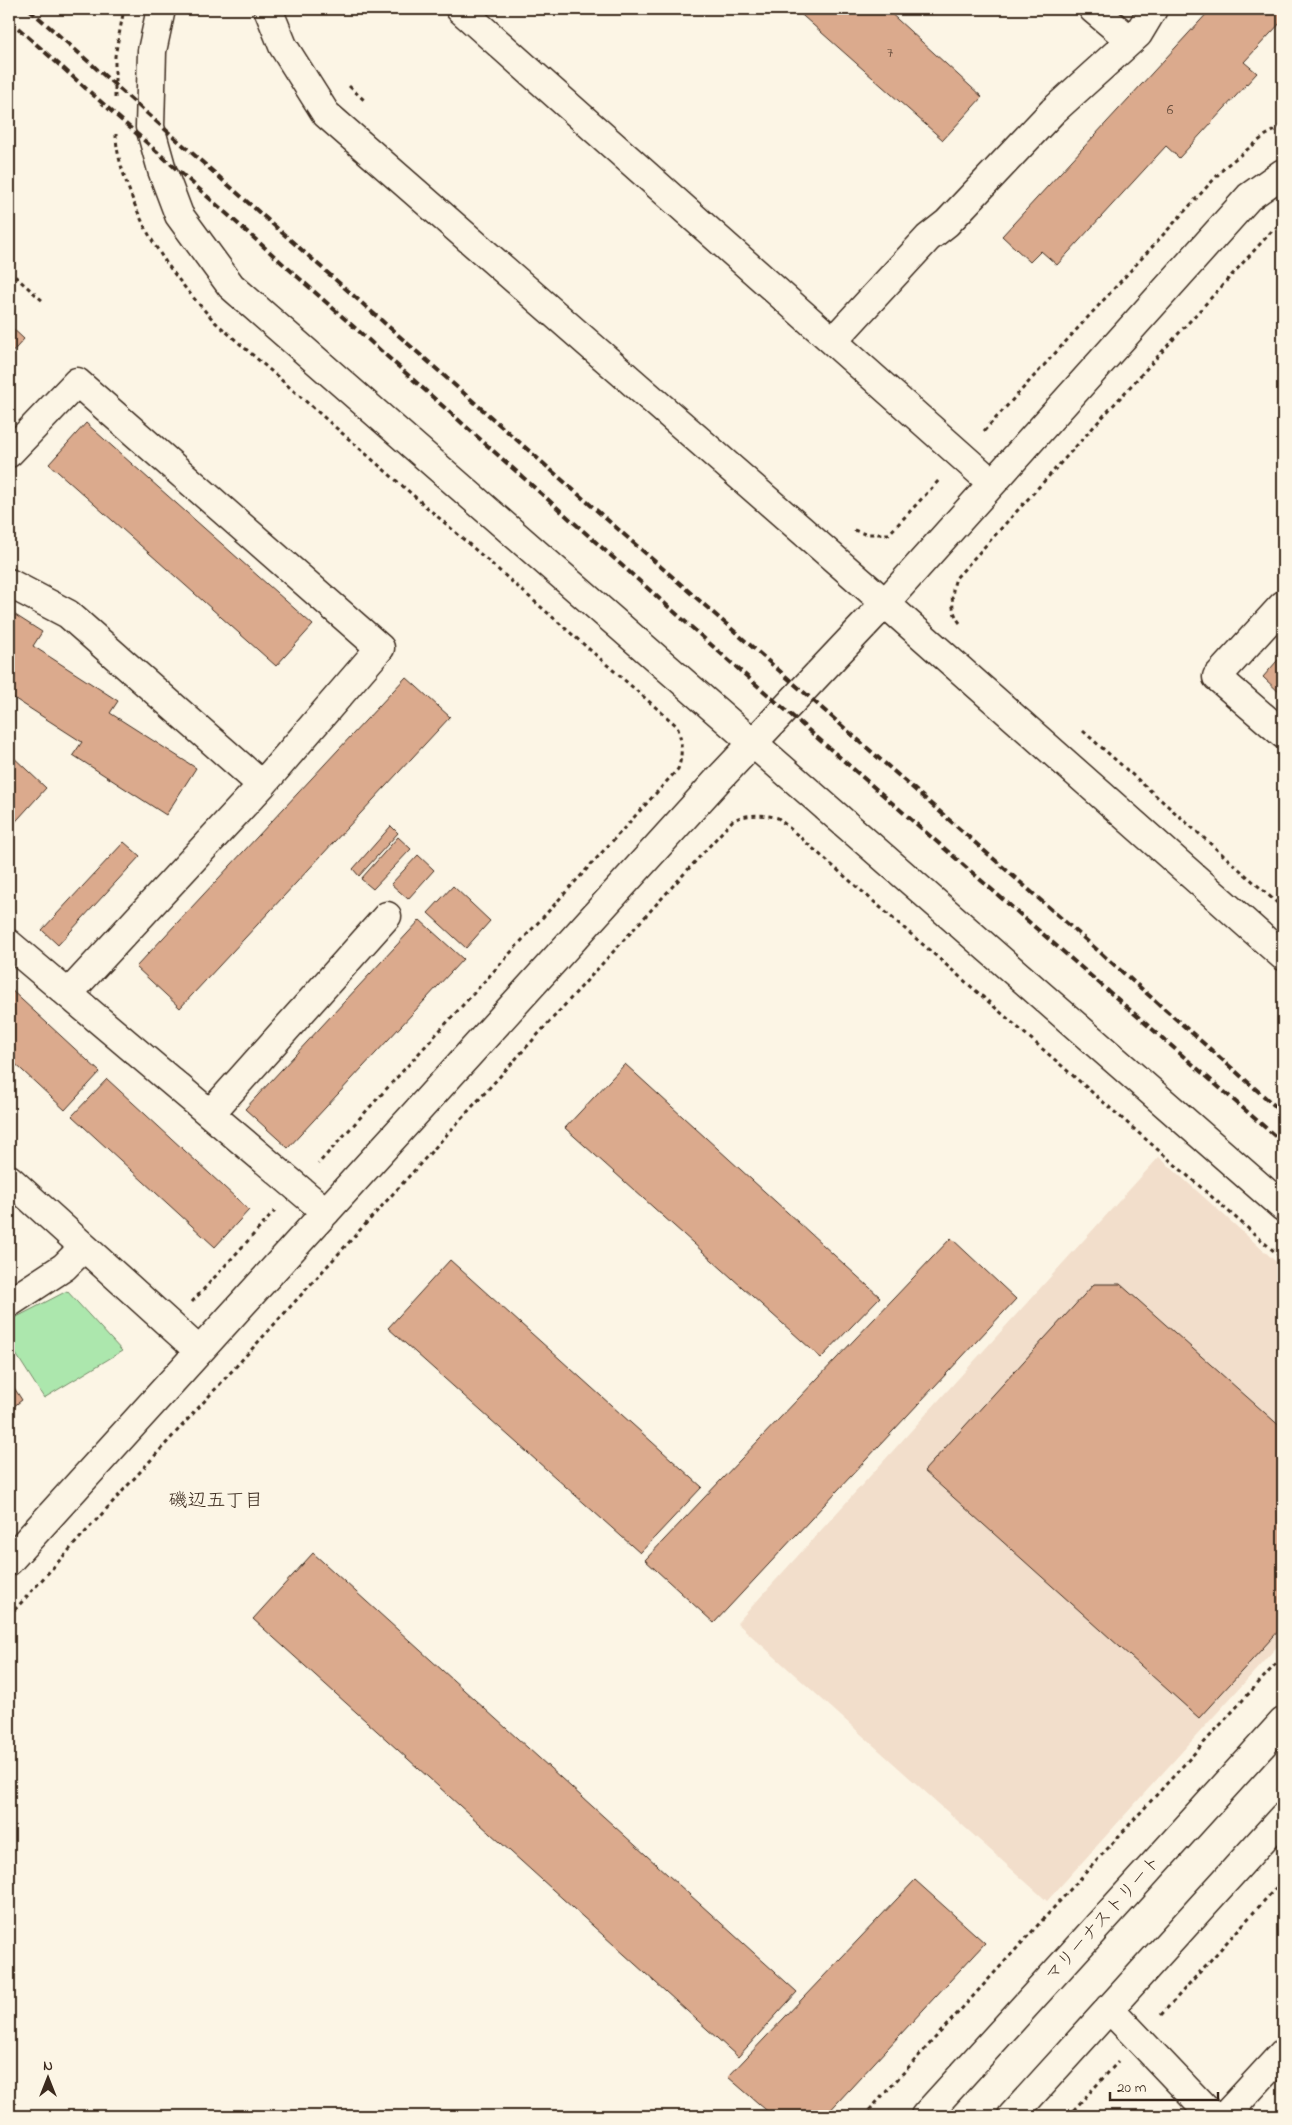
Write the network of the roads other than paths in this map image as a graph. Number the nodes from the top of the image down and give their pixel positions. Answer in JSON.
{"nodes":[{"id":1,"x":161,"y":9,"type":"edge"},
{"id":2,"x":268,"y":9,"type":"edge"},
{"id":3,"x":460,"y":9,"type":"edge"},
{"id":4,"x":1093,"y":9,"type":"edge"},
{"id":5,"x":1153,"y":9,"type":"edge"},
{"id":6,"x":1130,"y":40,"type":"junction"},
{"id":7,"x":1283,"y":173,"type":"edge"},
{"id":8,"x":833,"y":341,"type":"junction"},
{"id":9,"x":9,"y":453,"type":"edge"},
{"id":10,"x":992,"y":483,"type":"junction"},
{"id":11,"x":9,"y":584,"type":"edge"},
{"id":12,"x":885,"y":603,"type":"junction"},
{"id":13,"x":1283,"y":605,"type":"edge"},
{"id":14,"x":1283,"y":734,"type":"edge"},
{"id":15,"x":753,"y":742,"type":"junction"},
{"id":16,"x":262,"y":785,"type":"junction"},
{"id":17,"x":387,"y":916,"type":"dead end"},
{"id":18,"x":9,"y":944,"type":"edge"},
{"id":19,"x":1283,"y":956,"type":"edge"},
{"id":20,"x":68,"y":994,"type":"junction"},
{"id":21,"x":210,"y":1114,"type":"junction"},
{"id":22,"x":9,"y":1179,"type":"edge"},
{"id":23,"x":1283,"y":1207,"type":"edge"},
{"id":24,"x":326,"y":1212,"type":"junction"},
{"id":25,"x":84,"y":1248,"type":"junction"},
{"id":26,"x":9,"y":1303,"type":"edge"},
{"id":27,"x":199,"y":1351,"type":"junction"},
{"id":28,"x":9,"y":1561,"type":"edge"},
{"id":29,"x":1283,"y":1722,"type":"edge"},
{"id":30,"x":1283,"y":1817,"type":"edge"},
{"id":31,"x":1109,"y":2008,"type":"junction"},
{"id":32,"x":1283,"y":2053,"type":"edge"},
{"id":33,"x":925,"y":2116,"type":"edge"},
{"id":34,"x":1012,"y":2116,"type":"edge"},
{"id":35,"x":1212,"y":2116,"type":"edge"},
{"id":36,"x":1225,"y":2116,"type":"edge"}],
"edges":[{"from":1,"to":15,"type":"street"},
{"from":2,"to":12,"type":"street"},
{"from":3,"to":8,"type":"street"},
{"from":4,"to":6,"type":"street"},
{"from":5,"to":6,"type":"street"},
{"from":6,"to":8,"type":"street"},
{"from":7,"to":10,"type":"street"},
{"from":8,"to":10,"type":"street"},
{"from":9,"to":16,"type":"street"},
{"from":10,"to":12,"type":"street"},
{"from":11,"to":16,"type":"street"},
{"from":12,"to":15,"type":"street"},
{"from":12,"to":19,"type":"street"},
{"from":13,"to":14,"type":"street"},
{"from":15,"to":23,"type":"street"},
{"from":15,"to":24,"type":"street"},
{"from":16,"to":20,"type":"street"},
{"from":17,"to":21,"type":"street"},
{"from":18,"to":20,"type":"street"},
{"from":20,"to":21,"type":"street"},
{"from":21,"to":24,"type":"street"},
{"from":22,"to":25,"type":"street"},
{"from":24,"to":27,"type":"street"},
{"from":25,"to":26,"type":"street"},
{"from":25,"to":27,"type":"street"},
{"from":27,"to":28,"type":"street"},
{"from":29,"to":33,"type":"street","name":"マリーナストリート"},
{"from":30,"to":31,"type":"street"},
{"from":31,"to":34,"type":"street"},
{"from":31,"to":35,"type":"street"},
{"from":32,"to":36,"type":"street"}]}
